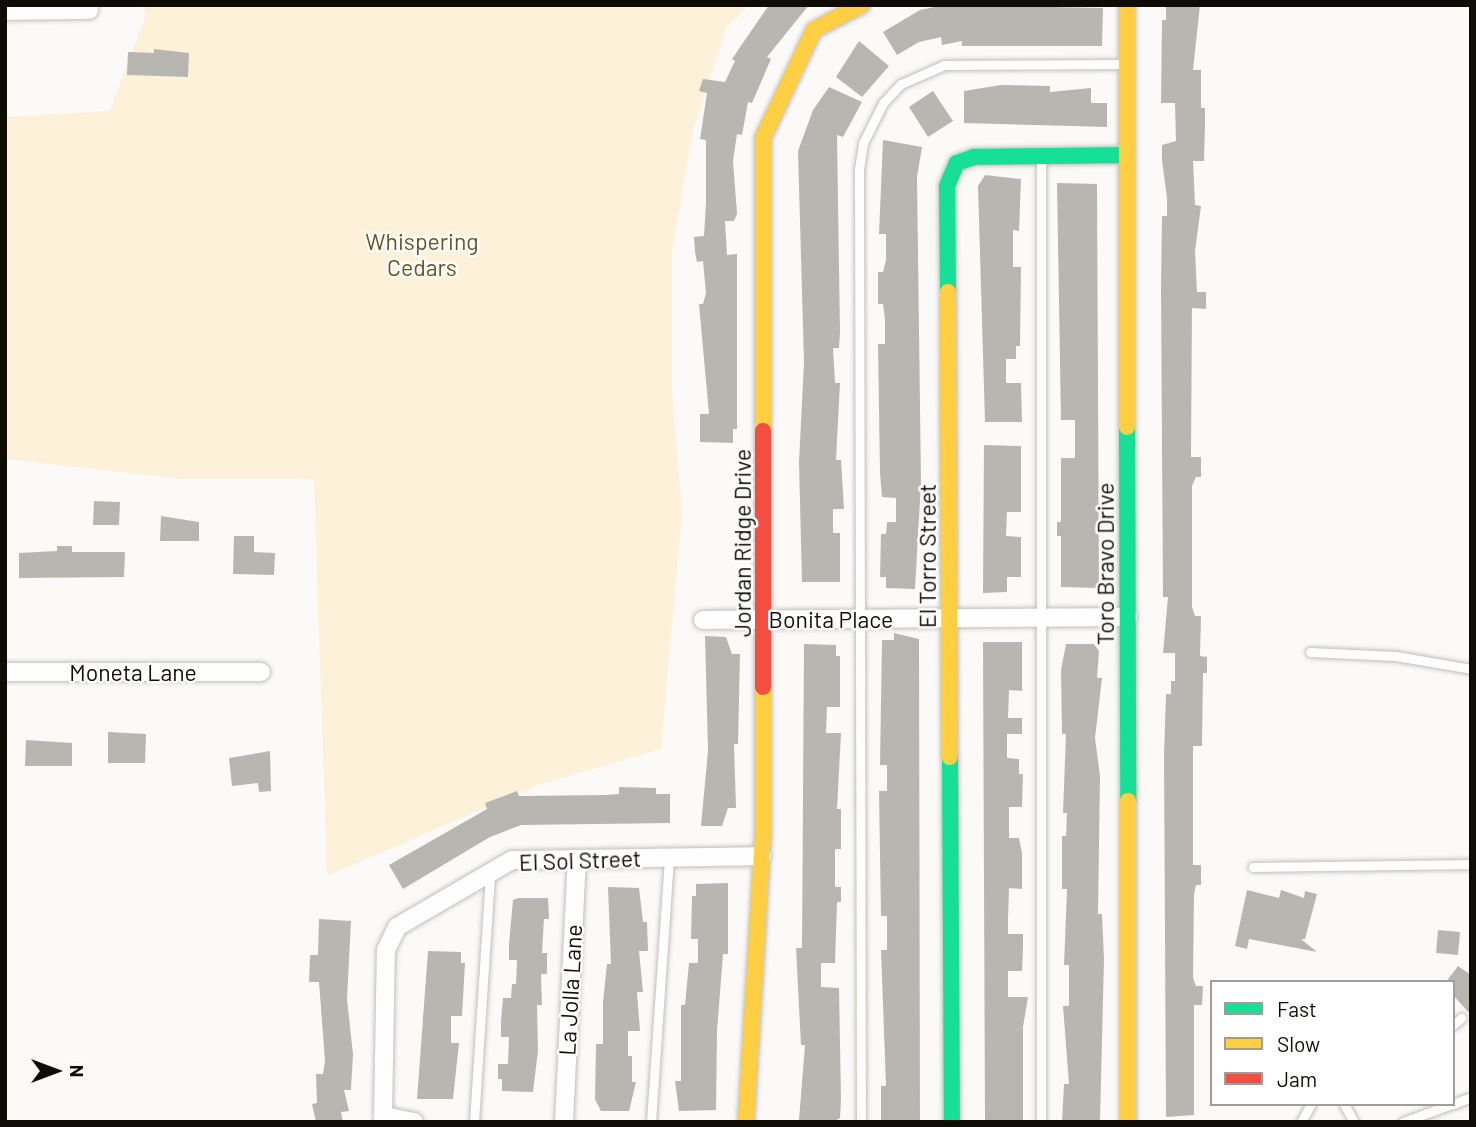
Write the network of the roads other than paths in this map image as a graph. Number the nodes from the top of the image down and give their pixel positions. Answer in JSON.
{"nodes":[{"id":1,"x":862,"y":5,"type":"edge"},
{"id":2,"x":1127,"y":5,"type":"edge"},
{"id":3,"x":89,"y":10,"type":"dead end"},
{"id":4,"x":5,"y":11,"type":"edge"},
{"id":5,"x":1127,"y":64,"type":"junction"},
{"id":6,"x":1127,"y":155,"type":"junction"},
{"id":7,"x":1041,"y":156,"type":"junction"},
{"id":8,"x":1128,"y":617,"type":"junction"},
{"id":9,"x":1040,"y":618,"type":"junction"},
{"id":10,"x":766,"y":619,"type":"junction"},
{"id":11,"x":859,"y":619,"type":"junction"},
{"id":12,"x":950,"y":619,"type":"junction"},
{"id":13,"x":703,"y":620,"type":"dead end"},
{"id":14,"x":1310,"y":652,"type":"dead end"},
{"id":15,"x":1471,"y":669,"type":"edge"},
{"id":16,"x":5,"y":672,"type":"edge"},
{"id":17,"x":261,"y":672,"type":"dead end"},
{"id":18,"x":762,"y":856,"type":"junction"},
{"id":19,"x":669,"y":858,"type":"junction"},
{"id":20,"x":577,"y":859,"type":"junction"},
{"id":21,"x":1471,"y":864,"type":"edge"},
{"id":22,"x":1253,"y":867,"type":"dead end"},
{"id":23,"x":490,"y":873,"type":"junction"},
{"id":24,"x":1461,"y":1018,"type":"dead end"},
{"id":25,"x":1455,"y":1023,"type":"edge"},
{"id":26,"x":1310,"y":1106,"type":"edge"},
{"id":27,"x":1345,"y":1106,"type":"edge"},
{"id":28,"x":1447,"y":1106,"type":"edge"},
{"id":29,"x":414,"y":1122,"type":"edge"},
{"id":30,"x":474,"y":1122,"type":"edge"},
{"id":31,"x":564,"y":1122,"type":"edge"},
{"id":32,"x":651,"y":1122,"type":"edge"},
{"id":33,"x":746,"y":1122,"type":"edge"},
{"id":34,"x":861,"y":1122,"type":"edge"},
{"id":35,"x":952,"y":1122,"type":"edge"},
{"id":36,"x":1041,"y":1122,"type":"edge"},
{"id":37,"x":1128,"y":1122,"type":"edge"},
{"id":38,"x":1301,"y":1122,"type":"edge"},
{"id":39,"x":1354,"y":1122,"type":"edge"},
{"id":40,"x":1403,"y":1122,"type":"edge"}],
"edges":[{"from":1,"to":10,"type":"street","name":"Jordan Ridge Drive"},
{"from":2,"to":5,"type":"street","name":"Toro Bravo Drive"},
{"from":3,"to":4,"type":"street"},
{"from":5,"to":6,"type":"street","name":"Toro Bravo Drive"},
{"from":5,"to":11,"type":"lane"},
{"from":6,"to":7,"type":"street","name":"El Torro Street"},
{"from":6,"to":8,"type":"street","name":"Toro Bravo Drive"},
{"from":7,"to":9,"type":"lane"},
{"from":7,"to":12,"type":"street","name":"El Torro Street"},
{"from":8,"to":9,"type":"street","name":"Bonita Place"},
{"from":8,"to":37,"type":"street","name":"Toro Bravo Drive"},
{"from":9,"to":12,"type":"street","name":"Bonita Place"},
{"from":9,"to":36,"type":"lane"},
{"from":10,"to":11,"type":"street","name":"Bonita Place"},
{"from":10,"to":13,"type":"street","name":"Bonita Place"},
{"from":10,"to":18,"type":"street","name":"Jordan Ridge Drive"},
{"from":11,"to":12,"type":"street","name":"Bonita Place"},
{"from":11,"to":34,"type":"lane"},
{"from":12,"to":35,"type":"street","name":"El Torro Street"},
{"from":14,"to":15,"type":"lane"},
{"from":16,"to":17,"type":"street","name":"Moneta Lane"},
{"from":18,"to":19,"type":"street","name":"El Sol Street"},
{"from":18,"to":33,"type":"street","name":"Jordan Ridge Drive"},
{"from":19,"to":20,"type":"street","name":"El Sol Street"},
{"from":19,"to":32,"type":"lane"},
{"from":20,"to":23,"type":"street","name":"El Sol Street"},
{"from":20,"to":31,"type":"street","name":"La Jolla Lane"},
{"from":21,"to":22,"type":"lane"},
{"from":23,"to":29,"type":"street","name":"El Sol Street"},
{"from":23,"to":30,"type":"lane"},
{"from":24,"to":25,"type":"lane"},
{"from":26,"to":38,"type":"lane"},
{"from":27,"to":39,"type":"lane"},
{"from":28,"to":40,"type":"lane"}]}
